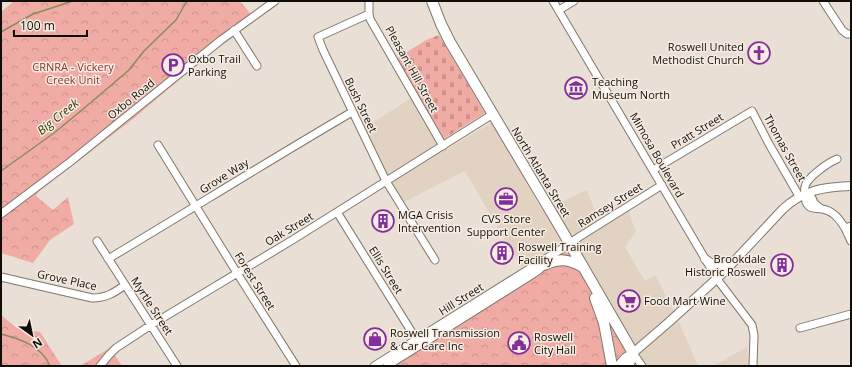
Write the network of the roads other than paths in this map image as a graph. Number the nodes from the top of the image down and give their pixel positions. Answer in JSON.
{"nodes":[{"id":1,"x":275,"y":1,"type":"edge"},
{"id":2,"x":369,"y":1,"type":"edge"},
{"id":3,"x":432,"y":1,"type":"edge"},
{"id":4,"x":553,"y":1,"type":"edge"},
{"id":5,"x":574,"y":1,"type":"edge"},
{"id":6,"x":823,"y":1,"type":"edge"},
{"id":7,"x":558,"y":10,"type":"junction"},
{"id":8,"x":368,"y":14,"type":"junction"},
{"id":9,"x":234,"y":30,"type":"junction"},
{"id":10,"x":851,"y":34,"type":"edge"},
{"id":11,"x":257,"y":66,"type":"dead end"},
{"id":12,"x":752,"y":111,"type":"joint"},
{"id":13,"x":352,"y":112,"type":"junction"},
{"id":14,"x":493,"y":114,"type":"junction"},
{"id":15,"x":158,"y":145,"type":"dead end"},
{"id":16,"x":443,"y":146,"type":"junction"},
{"id":17,"x":837,"y":159,"type":"dead end"},
{"id":18,"x":653,"y":170,"type":"junction"},
{"id":19,"x":386,"y":181,"type":"junction"},
{"id":20,"x":662,"y":185,"type":"junction"},
{"id":21,"x":850,"y":186,"type":"edge"},
{"id":22,"x":802,"y":195,"type":"junction"},
{"id":23,"x":196,"y":207,"type":"junction"},
{"id":24,"x":337,"y":212,"type":"junction"},
{"id":25,"x":1,"y":214,"type":"edge"},
{"id":26,"x":848,"y":227,"type":"edge"},
{"id":27,"x":97,"y":241,"type":"dead end"},
{"id":28,"x":851,"y":241,"type":"edge"},
{"id":29,"x":570,"y":244,"type":"junction"},
{"id":30,"x":560,"y":250,"type":"junction"},
{"id":31,"x":108,"y":259,"type":"junction"},
{"id":32,"x":435,"y":260,"type":"dead end"},
{"id":33,"x":705,"y":260,"type":"junction"},
{"id":34,"x":733,"y":262,"type":"junction"},
{"id":35,"x":544,"y":265,"type":"junction"},
{"id":36,"x":585,"y":270,"type":"junction"},
{"id":37,"x":237,"y":273,"type":"junction"},
{"id":38,"x":1,"y":277,"type":"edge"},
{"id":39,"x":717,"y":279,"type":"junction"},
{"id":40,"x":125,"y":285,"type":"junction"},
{"id":41,"x":851,"y":314,"type":"edge"},
{"id":42,"x":151,"y":325,"type":"junction"},
{"id":43,"x":800,"y":328,"type":"dead end"},
{"id":44,"x":416,"y":339,"type":"junction"},
{"id":45,"x":632,"y":353,"type":"junction"},
{"id":46,"x":100,"y":366,"type":"edge"},
{"id":47,"x":177,"y":366,"type":"edge"},
{"id":48,"x":296,"y":366,"type":"edge"},
{"id":49,"x":374,"y":366,"type":"edge"},
{"id":50,"x":387,"y":366,"type":"edge"},
{"id":51,"x":612,"y":366,"type":"edge"},
{"id":52,"x":618,"y":366,"type":"edge"},
{"id":53,"x":628,"y":366,"type":"edge"},
{"id":54,"x":642,"y":366,"type":"edge"},
{"id":55,"x":753,"y":366,"type":"edge"}],
"edges":[{"from":1,"to":9,"type":"street","name":"Oxbo Road"},
{"from":2,"to":8,"type":"street"},
{"from":3,"to":14,"type":"highway","name":"North Atlanta Street"},
{"from":4,"to":7,"type":"street","name":"Mimosa Boulevard"},
{"from":5,"to":7,"type":"street"},
{"from":6,"to":10,"type":"street"},
{"from":7,"to":18,"type":"street","name":"Mimosa Boulevard"},
{"from":8,"to":13,"type":"street","name":"Bush Street"},
{"from":8,"to":16,"type":"street","name":"Pleasant Hill Street"},
{"from":9,"to":11,"type":"street"},
{"from":9,"to":25,"type":"street","name":"Oxbo Road"},
{"from":12,"to":18,"type":"street","name":"Pratt Street"},
{"from":12,"to":22,"type":"street","name":"Thomas Street"},
{"from":13,"to":19,"type":"street","name":"Bush Street"},
{"from":13,"to":23,"type":"street","name":"Grove Way"},
{"from":14,"to":16,"type":"street","name":"Oak Street"},
{"from":14,"to":29,"type":"highway","name":"North Atlanta Street"},
{"from":15,"to":23,"type":"street","name":"Forest Street"},
{"from":16,"to":19,"type":"street","name":"Oak Street"},
{"from":17,"to":22,"type":"street"},
{"from":18,"to":20,"type":"street","name":"Mimosa Boulevard"},
{"from":19,"to":24,"type":"street","name":"Oak Street"},
{"from":19,"to":32,"type":"street","name":"Bush Street"},
{"from":20,"to":29,"type":"street","name":"Ramsey Street"},
{"from":20,"to":33,"type":"street","name":"Mimosa Boulevard"},
{"from":21,"to":22,"type":"main road"},
{"from":22,"to":26,"type":"street","name":"Thomas Street"},
{"from":22,"to":34,"type":"main road"},
{"from":23,"to":31,"type":"street","name":"Grove Way"},
{"from":23,"to":37,"type":"street","name":"Forest Street"},
{"from":24,"to":37,"type":"street","name":"Oak Street"},
{"from":24,"to":44,"type":"street","name":"Ellis Street"},
{"from":26,"to":28,"type":"street","name":"Thomas Street"},
{"from":27,"to":31,"type":"street","name":"Myrtle Street"},
{"from":29,"to":30,"type":"street","name":"Hill Street"},
{"from":29,"to":36,"type":"highway","name":"North Atlanta Street"},
{"from":30,"to":35,"type":"street","name":"Hill Street"},
{"from":30,"to":44,"type":"street","name":"Hill Street"},
{"from":31,"to":40,"type":"street","name":"Myrtle Street"},
{"from":33,"to":34,"type":"main road"},
{"from":33,"to":39,"type":"street","name":"Mimosa Boulevard"},
{"from":34,"to":39,"type":"main road"},
{"from":35,"to":36,"type":"highway"},
{"from":35,"to":50,"type":"street","name":"Hill Street"},
{"from":36,"to":45,"type":"highway","name":"North Atlanta Street"},
{"from":36,"to":51,"type":"highway"},
{"from":37,"to":42,"type":"street","name":"Oak Street"},
{"from":37,"to":48,"type":"street","name":"Forest Street"},
{"from":38,"to":40,"type":"street","name":"Grove Place"},
{"from":39,"to":45,"type":"main road"},
{"from":39,"to":55,"type":"street","name":"Mimosa Boulevard"},
{"from":40,"to":42,"type":"street","name":"Myrtle Street"},
{"from":41,"to":43,"type":"street"},
{"from":42,"to":46,"type":"street","name":"Oak Street"},
{"from":42,"to":47,"type":"street","name":"Myrtle Street"},
{"from":44,"to":49,"type":"street","name":"Hill Street"},
{"from":45,"to":52,"type":"main road"},
{"from":45,"to":53,"type":"highway"},
{"from":45,"to":54,"type":"street"}]}
